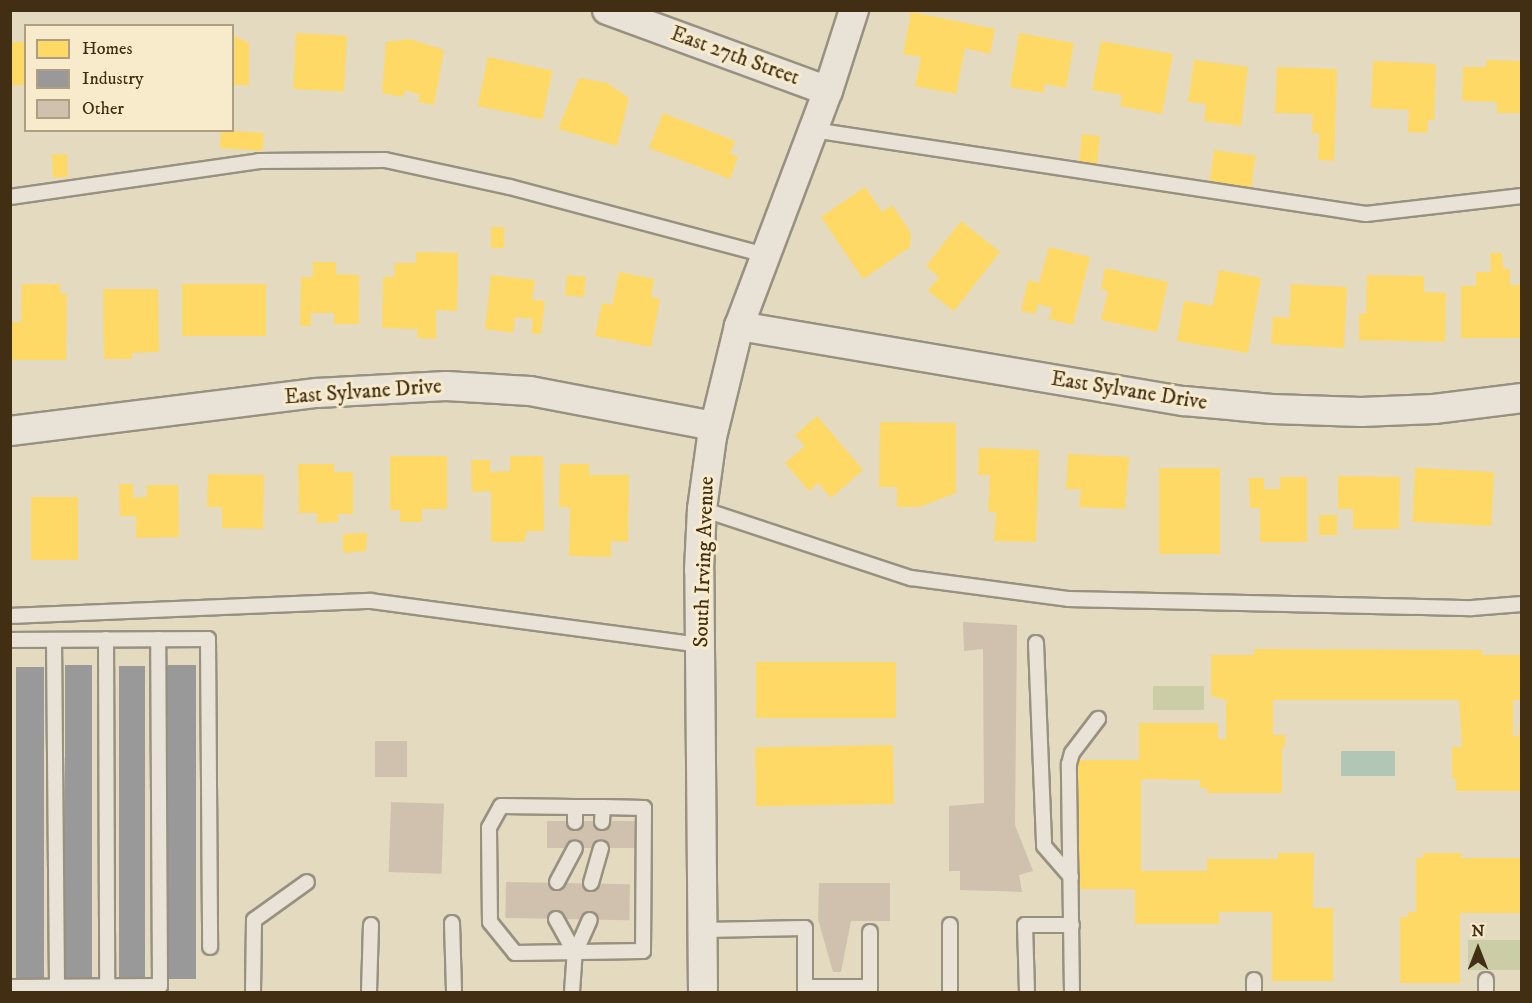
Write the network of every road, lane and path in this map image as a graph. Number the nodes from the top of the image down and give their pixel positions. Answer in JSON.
{"nodes":[{"id":1,"x":607,"y":10,"type":"edge"},
{"id":2,"x":854,"y":10,"type":"edge"},
{"id":3,"x":828,"y":91,"type":"junction"},
{"id":4,"x":813,"y":130,"type":"junction"},
{"id":5,"x":1521,"y":196,"type":"edge"},
{"id":6,"x":10,"y":197,"type":"edge"},
{"id":7,"x":766,"y":255,"type":"junction"},
{"id":8,"x":739,"y":326,"type":"junction"},
{"id":9,"x":1521,"y":398,"type":"edge"},
{"id":10,"x":714,"y":426,"type":"junction"},
{"id":11,"x":10,"y":431,"type":"edge"},
{"id":12,"x":702,"y":509,"type":"junction"},
{"id":13,"x":1521,"y":604,"type":"edge"},
{"id":14,"x":10,"y":616,"type":"edge"},
{"id":15,"x":106,"y":639,"type":"junction"},
{"id":16,"x":158,"y":639,"type":"junction"},
{"id":17,"x":10,"y":640,"type":"edge"},
{"id":18,"x":54,"y":640,"type":"junction"},
{"id":19,"x":1036,"y":643,"type":"dead end"},
{"id":20,"x":700,"y":645,"type":"junction"},
{"id":21,"x":1098,"y":719,"type":"dead end"},
{"id":22,"x":575,"y":807,"type":"junction"},
{"id":23,"x":603,"y":807,"type":"junction"},
{"id":24,"x":575,"y":822,"type":"dead end"},
{"id":25,"x":602,"y":822,"type":"dead end"},
{"id":26,"x":574,"y":848,"type":"dead end"},
{"id":27,"x":601,"y":848,"type":"dead end"},
{"id":28,"x":1071,"y":877,"type":"junction"},
{"id":29,"x":307,"y":882,"type":"dead end"},
{"id":30,"x":557,"y":882,"type":"dead end"},
{"id":31,"x":591,"y":883,"type":"dead end"},
{"id":32,"x":556,"y":919,"type":"dead end"},
{"id":33,"x":590,"y":920,"type":"dead end"},
{"id":34,"x":452,"y":923,"type":"dead end"},
{"id":35,"x":371,"y":925,"type":"dead end"},
{"id":36,"x":950,"y":925,"type":"dead end"},
{"id":37,"x":1072,"y":925,"type":"junction"},
{"id":38,"x":703,"y":930,"type":"junction"},
{"id":39,"x":870,"y":932,"type":"dead end"},
{"id":40,"x":210,"y":946,"type":"dead end"},
{"id":41,"x":574,"y":953,"type":"junction"},
{"id":42,"x":10,"y":987,"type":"edge"},
{"id":43,"x":57,"y":987,"type":"junction"},
{"id":44,"x":107,"y":987,"type":"junction"},
{"id":45,"x":805,"y":990,"type":"edge"},
{"id":46,"x":870,"y":990,"type":"edge"},
{"id":47,"x":253,"y":993,"type":"edge"},
{"id":48,"x":369,"y":993,"type":"edge"},
{"id":49,"x":453,"y":993,"type":"edge"},
{"id":50,"x":572,"y":993,"type":"edge"},
{"id":51,"x":703,"y":993,"type":"edge"},
{"id":52,"x":950,"y":993,"type":"edge"},
{"id":53,"x":1028,"y":993,"type":"edge"},
{"id":54,"x":1072,"y":993,"type":"edge"}],
"edges":[{"from":1,"to":3,"type":"street","name":"East 27th Street"},
{"from":2,"to":3,"type":"street","name":"South Irving Avenue"},
{"from":3,"to":4,"type":"street","name":"South Irving Avenue"},
{"from":4,"to":5,"type":"lane"},
{"from":4,"to":7,"type":"street","name":"South Irving Avenue"},
{"from":6,"to":7,"type":"lane"},
{"from":7,"to":8,"type":"street","name":"South Irving Avenue"},
{"from":8,"to":9,"type":"street","name":"East Sylvane Drive"},
{"from":8,"to":10,"type":"street","name":"South Irving Avenue"},
{"from":10,"to":11,"type":"street","name":"East Sylvane Drive"},
{"from":10,"to":12,"type":"street","name":"South Irving Avenue"},
{"from":12,"to":13,"type":"lane"},
{"from":12,"to":20,"type":"street","name":"South Irving Avenue"},
{"from":14,"to":20,"type":"lane"},
{"from":15,"to":16,"type":"lane"},
{"from":15,"to":18,"type":"lane"},
{"from":15,"to":44,"type":"lane"},
{"from":16,"to":40,"type":"lane"},
{"from":16,"to":44,"type":"lane"},
{"from":17,"to":18,"type":"lane"},
{"from":18,"to":43,"type":"lane"},
{"from":19,"to":28,"type":"lane"},
{"from":20,"to":38,"type":"street","name":"South Irving Avenue"},
{"from":21,"to":28,"type":"lane"},
{"from":22,"to":23,"type":"lane"},
{"from":22,"to":24,"type":"lane"},
{"from":22,"to":41,"type":"lane"},
{"from":23,"to":25,"type":"lane"},
{"from":23,"to":41,"type":"lane"},
{"from":26,"to":30,"type":"lane"},
{"from":27,"to":31,"type":"lane"},
{"from":28,"to":37,"type":"lane"},
{"from":29,"to":47,"type":"lane"},
{"from":32,"to":41,"type":"lane"},
{"from":33,"to":41,"type":"lane"},
{"from":34,"to":49,"type":"lane"},
{"from":35,"to":48,"type":"lane"},
{"from":36,"to":52,"type":"lane"},
{"from":37,"to":53,"type":"lane"},
{"from":37,"to":54,"type":"lane"},
{"from":38,"to":45,"type":"lane"},
{"from":38,"to":51,"type":"street","name":"South Irving Avenue"},
{"from":39,"to":46,"type":"lane"},
{"from":41,"to":50,"type":"lane"},
{"from":42,"to":43,"type":"lane"},
{"from":43,"to":44,"type":"lane"},
{"from":45,"to":46,"type":"lane"}]}
